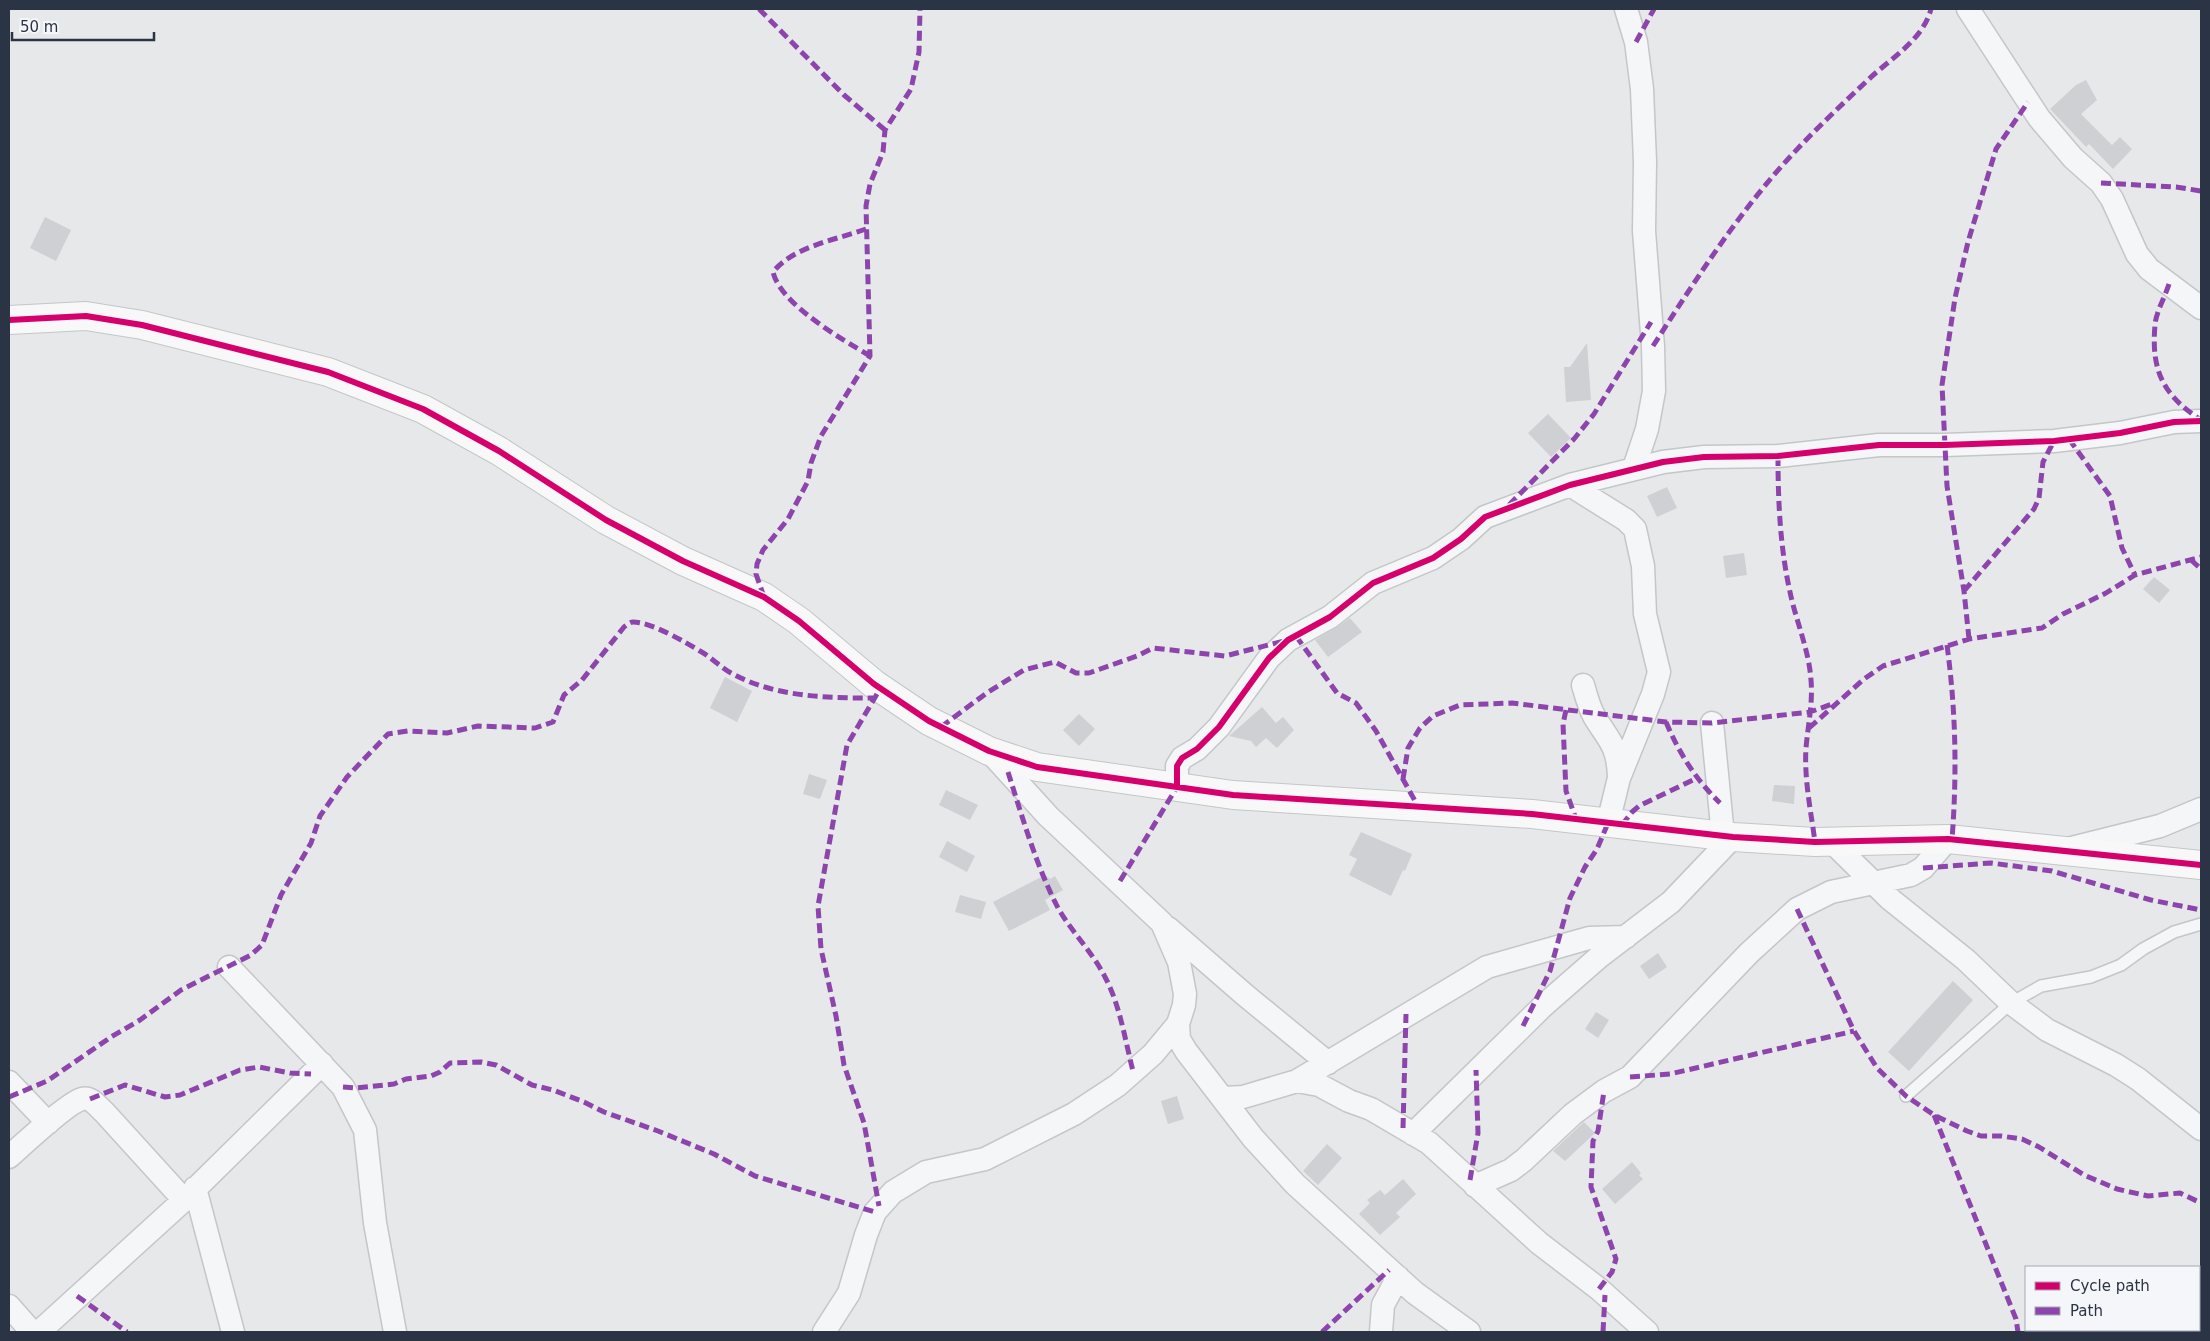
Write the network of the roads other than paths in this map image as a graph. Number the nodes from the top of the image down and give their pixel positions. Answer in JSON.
{"nodes":[{"id":1,"x":1626,"y":9,"type":"edge"},
{"id":2,"x":1968,"y":9,"type":"edge"},
{"id":3,"x":2201,"y":308,"type":"edge"},
{"id":4,"x":9,"y":320,"type":"edge"},
{"id":5,"x":2201,"y":421,"type":"edge"},
{"id":6,"x":1634,"y":468,"type":"junction"},
{"id":7,"x":1570,"y":485,"type":"junction"},
{"id":8,"x":1583,"y":685,"type":"dead end"},
{"id":9,"x":1712,"y":723,"type":"dead end"},
{"id":10,"x":989,"y":751,"type":"junction"},
{"id":11,"x":1619,"y":778,"type":"junction"},
{"id":12,"x":1177,"y":787,"type":"junction"},
{"id":13,"x":2201,"y":809,"type":"edge"},
{"id":14,"x":1608,"y":823,"type":"junction"},
{"id":15,"x":1728,"y":837,"type":"junction"},
{"id":16,"x":1948,"y":839,"type":"junction"},
{"id":17,"x":1833,"y":843,"type":"junction"},
{"id":18,"x":2063,"y":850,"type":"junction"},
{"id":19,"x":2201,"y":865,"type":"edge"},
{"id":20,"x":1873,"y":882,"type":"junction"},
{"id":21,"x":1162,"y":923,"type":"junction"},
{"id":22,"x":2201,"y":924,"type":"edge"},
{"id":23,"x":1626,"y":937,"type":"junction"},
{"id":24,"x":229,"y":967,"type":"dead end"},
{"id":25,"x":2011,"y":1002,"type":"junction"},
{"id":26,"x":1178,"y":1024,"type":"junction"},
{"id":27,"x":1328,"y":1063,"type":"junction"},
{"id":28,"x":322,"y":1064,"type":"junction"},
{"id":29,"x":1297,"y":1081,"type":"junction"},
{"id":30,"x":9,"y":1082,"type":"edge"},
{"id":31,"x":1906,"y":1096,"type":"dead end"},
{"id":32,"x":1224,"y":1098,"type":"junction"},
{"id":33,"x":48,"y":1123,"type":"junction"},
{"id":34,"x":2201,"y":1129,"type":"edge"},
{"id":35,"x":1413,"y":1134,"type":"junction"},
{"id":36,"x":9,"y":1158,"type":"edge"},
{"id":37,"x":1475,"y":1186,"type":"junction"},
{"id":38,"x":190,"y":1194,"type":"junction"},
{"id":39,"x":1398,"y":1278,"type":"junction"},
{"id":40,"x":9,"y":1306,"type":"edge"},
{"id":41,"x":32,"y":1332,"type":"edge"},
{"id":42,"x":39,"y":1332,"type":"edge"},
{"id":43,"x":233,"y":1332,"type":"edge"},
{"id":44,"x":395,"y":1332,"type":"edge"},
{"id":45,"x":824,"y":1332,"type":"edge"},
{"id":46,"x":1381,"y":1332,"type":"edge"},
{"id":47,"x":1469,"y":1332,"type":"edge"},
{"id":48,"x":1647,"y":1332,"type":"edge"}],
"edges":[{"from":1,"to":6,"type":"street"},
{"from":2,"to":3,"type":"street"},
{"from":4,"to":10,"type":"street"},
{"from":5,"to":6,"type":"street"},
{"from":6,"to":7,"type":"street"},
{"from":7,"to":11,"type":"street"},
{"from":7,"to":12,"type":"street"},
{"from":8,"to":11,"type":"street"},
{"from":9,"to":15,"type":"street"},
{"from":10,"to":12,"type":"street"},
{"from":10,"to":21,"type":"street"},
{"from":11,"to":14,"type":"street"},
{"from":12,"to":14,"type":"street"},
{"from":13,"to":18,"type":"street"},
{"from":14,"to":15,"type":"street"},
{"from":15,"to":17,"type":"street"},
{"from":15,"to":23,"type":"street"},
{"from":16,"to":17,"type":"street"},
{"from":16,"to":18,"type":"street"},
{"from":16,"to":20,"type":"street"},
{"from":17,"to":20,"type":"street"},
{"from":18,"to":19,"type":"street"},
{"from":20,"to":25,"type":"street"},
{"from":20,"to":37,"type":"street"},
{"from":21,"to":26,"type":"street"},
{"from":21,"to":27,"type":"street"},
{"from":22,"to":25,"type":"lane"},
{"from":23,"to":27,"type":"street"},
{"from":23,"to":35,"type":"street"},
{"from":24,"to":28,"type":"street"},
{"from":25,"to":31,"type":"lane"},
{"from":25,"to":34,"type":"street"},
{"from":26,"to":32,"type":"street"},
{"from":26,"to":45,"type":"street"},
{"from":27,"to":29,"type":"street"},
{"from":28,"to":38,"type":"street"},
{"from":28,"to":44,"type":"street"},
{"from":29,"to":32,"type":"street"},
{"from":29,"to":35,"type":"street"},
{"from":30,"to":33,"type":"street"},
{"from":32,"to":39,"type":"street"},
{"from":33,"to":36,"type":"street"},
{"from":33,"to":38,"type":"street"},
{"from":35,"to":37,"type":"street"},
{"from":37,"to":48,"type":"street"},
{"from":38,"to":42,"type":"street"},
{"from":38,"to":43,"type":"street"},
{"from":39,"to":46,"type":"street"},
{"from":39,"to":47,"type":"street"},
{"from":40,"to":41,"type":"street"}]}
